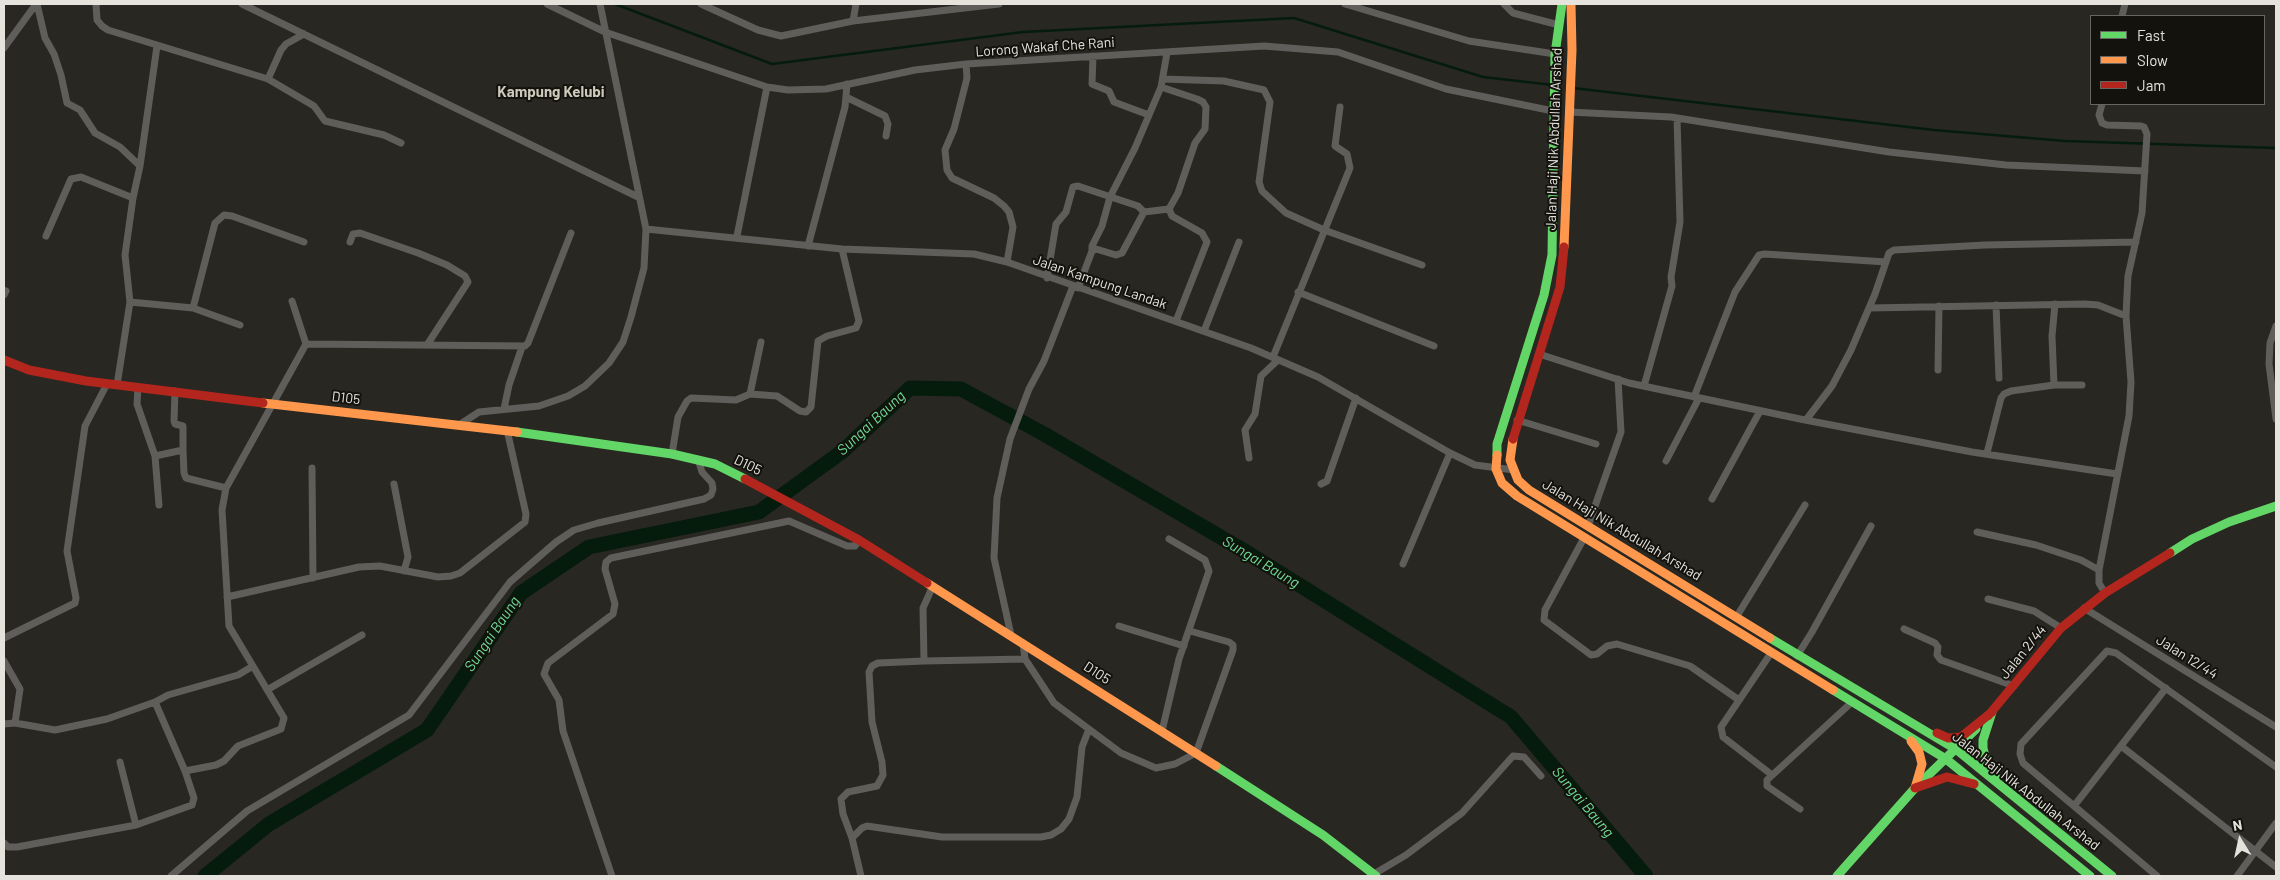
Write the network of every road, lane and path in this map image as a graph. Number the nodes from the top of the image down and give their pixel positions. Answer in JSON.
{"nodes":[{"id":1,"x":36,"y":4,"type":"edge"},
{"id":2,"x":96,"y":4,"type":"edge"},
{"id":3,"x":242,"y":4,"type":"edge"},
{"id":4,"x":548,"y":4,"type":"edge"},
{"id":5,"x":600,"y":4,"type":"edge"},
{"id":6,"x":701,"y":4,"type":"edge"},
{"id":7,"x":856,"y":4,"type":"edge"},
{"id":8,"x":999,"y":4,"type":"edge"},
{"id":9,"x":1345,"y":4,"type":"edge"},
{"id":10,"x":1504,"y":4,"type":"edge"},
{"id":11,"x":1562,"y":4,"type":"edge"},
{"id":12,"x":1570,"y":4,"type":"edge"},
{"id":13,"x":957,"y":6,"type":"edge"},
{"id":14,"x":853,"y":21,"type":"junction"},
{"id":15,"x":1559,"y":25,"type":"junction"},
{"id":16,"x":605,"y":32,"type":"junction"},
{"id":17,"x":304,"y":34,"type":"junction"},
{"id":18,"x":157,"y":46,"type":"junction"},
{"id":19,"x":4,"y":48,"type":"edge"},
{"id":20,"x":1167,"y":53,"type":"junction"},
{"id":21,"x":1093,"y":56,"type":"junction"},
{"id":22,"x":1555,"y":57,"type":"junction"},
{"id":23,"x":966,"y":64,"type":"junction"},
{"id":24,"x":268,"y":79,"type":"junction"},
{"id":25,"x":1163,"y":79,"type":"junction"},
{"id":26,"x":847,"y":84,"type":"junction"},
{"id":27,"x":767,"y":86,"type":"junction"},
{"id":28,"x":1160,"y":87,"type":"junction"},
{"id":29,"x":846,"y":97,"type":"junction"},
{"id":30,"x":2102,"y":105,"type":"edge"},
{"id":31,"x":1340,"y":107,"type":"dead end"},
{"id":32,"x":1553,"y":111,"type":"junction"},
{"id":33,"x":1569,"y":112,"type":"junction"},
{"id":34,"x":1149,"y":115,"type":"junction"},
{"id":35,"x":1677,"y":118,"type":"junction"},
{"id":36,"x":886,"y":136,"type":"dead end"},
{"id":37,"x":401,"y":143,"type":"dead end"},
{"id":38,"x":140,"y":166,"type":"junction"},
{"id":39,"x":2145,"y":167,"type":"junction"},
{"id":40,"x":638,"y":197,"type":"junction"},
{"id":41,"x":1110,"y":197,"type":"junction"},
{"id":42,"x":133,"y":198,"type":"junction"},
{"id":43,"x":1169,"y":209,"type":"junction"},
{"id":44,"x":1144,"y":212,"type":"junction"},
{"id":45,"x":646,"y":229,"type":"junction"},
{"id":46,"x":1324,"y":230,"type":"junction"},
{"id":47,"x":572,"y":233,"type":"dead end"},
{"id":48,"x":46,"y":236,"type":"dead end"},
{"id":49,"x":737,"y":236,"type":"junction"},
{"id":50,"x":304,"y":242,"type":"dead end"},
{"id":51,"x":350,"y":242,"type":"dead end"},
{"id":52,"x":1239,"y":242,"type":"dead end"},
{"id":53,"x":2136,"y":242,"type":"junction"},
{"id":54,"x":808,"y":246,"type":"junction"},
{"id":55,"x":842,"y":249,"type":"junction"},
{"id":56,"x":1092,"y":251,"type":"junction"},
{"id":57,"x":1007,"y":262,"type":"junction"},
{"id":58,"x":1886,"y":262,"type":"junction"},
{"id":59,"x":1422,"y":265,"type":"dead end"},
{"id":60,"x":1047,"y":278,"type":"junction"},
{"id":61,"x":1076,"y":287,"type":"junction"},
{"id":62,"x":1298,"y":292,"type":"junction"},
{"id":63,"x":292,"y":301,"type":"dead end"},
{"id":64,"x":130,"y":302,"type":"junction"},
{"id":65,"x":2055,"y":304,"type":"junction"},
{"id":66,"x":1996,"y":305,"type":"junction"},
{"id":67,"x":1939,"y":306,"type":"junction"},
{"id":68,"x":193,"y":308,"type":"junction"},
{"id":69,"x":1869,"y":308,"type":"junction"},
{"id":70,"x":2126,"y":316,"type":"junction"},
{"id":71,"x":1176,"y":322,"type":"junction"},
{"id":72,"x":240,"y":325,"type":"dead end"},
{"id":73,"x":2276,"y":326,"type":"edge"},
{"id":74,"x":1204,"y":331,"type":"junction"},
{"id":75,"x":761,"y":342,"type":"dead end"},
{"id":76,"x":306,"y":344,"type":"junction"},
{"id":77,"x":428,"y":344,"type":"junction"},
{"id":78,"x":1434,"y":346,"type":"dead end"},
{"id":79,"x":522,"y":347,"type":"junction"},
{"id":80,"x":1539,"y":354,"type":"junction"},
{"id":81,"x":1276,"y":358,"type":"junction"},
{"id":82,"x":4,"y":360,"type":"edge"},
{"id":83,"x":1938,"y":370,"type":"dead end"},
{"id":84,"x":1999,"y":378,"type":"dead end"},
{"id":85,"x":1618,"y":379,"type":"junction"},
{"id":86,"x":112,"y":384,"type":"junction"},
{"id":87,"x":2054,"y":385,"type":"junction"},
{"id":88,"x":2082,"y":385,"type":"dead end"},
{"id":89,"x":1644,"y":386,"type":"junction"},
{"id":90,"x":138,"y":387,"type":"junction"},
{"id":91,"x":175,"y":391,"type":"junction"},
{"id":92,"x":750,"y":394,"type":"junction"},
{"id":93,"x":1697,"y":397,"type":"junction"},
{"id":94,"x":1356,"y":398,"type":"junction"},
{"id":95,"x":271,"y":404,"type":"junction"},
{"id":96,"x":504,"y":409,"type":"junction"},
{"id":97,"x":1760,"y":410,"type":"junction"},
{"id":98,"x":2276,"y":419,"type":"edge"},
{"id":99,"x":1517,"y":420,"type":"junction"},
{"id":100,"x":1806,"y":420,"type":"junction"},
{"id":101,"x":460,"y":425,"type":"junction"},
{"id":102,"x":507,"y":430,"type":"junction"},
{"id":103,"x":1596,"y":444,"type":"dead end"},
{"id":104,"x":183,"y":450,"type":"junction"},
{"id":105,"x":1450,"y":453,"type":"junction"},
{"id":106,"x":1987,"y":453,"type":"junction"},
{"id":107,"x":672,"y":454,"type":"junction"},
{"id":108,"x":155,"y":456,"type":"junction"},
{"id":109,"x":1249,"y":458,"type":"dead end"},
{"id":110,"x":698,"y":459,"type":"junction"},
{"id":111,"x":1666,"y":461,"type":"dead end"},
{"id":112,"x":312,"y":468,"type":"dead end"},
{"id":113,"x":1496,"y":469,"type":"junction"},
{"id":114,"x":1514,"y":470,"type":"junction"},
{"id":115,"x":2116,"y":474,"type":"junction"},
{"id":116,"x":394,"y":484,"type":"dead end"},
{"id":117,"x":1321,"y":484,"type":"dead end"},
{"id":118,"x":226,"y":488,"type":"junction"},
{"id":119,"x":1712,"y":499,"type":"dead end"},
{"id":120,"x":1805,"y":504,"type":"dead end"},
{"id":121,"x":159,"y":505,"type":"dead end"},
{"id":122,"x":2276,"y":506,"type":"edge"},
{"id":123,"x":1588,"y":526,"type":"junction"},
{"id":124,"x":1870,"y":526,"type":"dead end"},
{"id":125,"x":1977,"y":532,"type":"dead end"},
{"id":126,"x":1584,"y":538,"type":"junction"},
{"id":127,"x":1169,"y":539,"type":"dead end"},
{"id":128,"x":859,"y":540,"type":"junction"},
{"id":129,"x":1403,"y":564,"type":"dead end"},
{"id":130,"x":2099,"y":570,"type":"junction"},
{"id":131,"x":404,"y":571,"type":"junction"},
{"id":132,"x":312,"y":578,"type":"junction"},
{"id":133,"x":932,"y":588,"type":"junction"},
{"id":134,"x":2105,"y":593,"type":"junction"},
{"id":135,"x":227,"y":597,"type":"junction"},
{"id":136,"x":1988,"y":599,"type":"dead end"},
{"id":137,"x":2084,"y":608,"type":"junction"},
{"id":138,"x":1737,"y":616,"type":"junction"},
{"id":139,"x":1119,"y":626,"type":"dead end"},
{"id":140,"x":2061,"y":628,"type":"junction"},
{"id":141,"x":1904,"y":629,"type":"dead end"},
{"id":142,"x":1190,"y":631,"type":"junction"},
{"id":143,"x":362,"y":635,"type":"dead end"},
{"id":144,"x":1011,"y":635,"type":"junction"},
{"id":145,"x":4,"y":638,"type":"edge"},
{"id":146,"x":1024,"y":643,"type":"junction"},
{"id":147,"x":1184,"y":646,"type":"junction"},
{"id":148,"x":1771,"y":653,"type":"junction"},
{"id":149,"x":1797,"y":656,"type":"junction"},
{"id":150,"x":1025,"y":659,"type":"junction"},
{"id":151,"x":4,"y":661,"type":"edge"},
{"id":152,"x":924,"y":661,"type":"junction"},
{"id":153,"x":253,"y":666,"type":"junction"},
{"id":154,"x":2014,"y":686,"type":"junction"},
{"id":155,"x":2166,"y":688,"type":"junction"},
{"id":156,"x":267,"y":690,"type":"junction"},
{"id":157,"x":1739,"y":700,"type":"junction"},
{"id":158,"x":155,"y":702,"type":"junction"},
{"id":159,"x":1851,"y":703,"type":"junction"},
{"id":160,"x":1992,"y":712,"type":"junction"},
{"id":161,"x":15,"y":723,"type":"junction"},
{"id":162,"x":4,"y":724,"type":"edge"},
{"id":163,"x":1913,"y":724,"type":"junction"},
{"id":164,"x":2276,"y":727,"type":"edge"},
{"id":165,"x":1089,"y":729,"type":"junction"},
{"id":166,"x":1162,"y":731,"type":"junction"},
{"id":167,"x":1908,"y":737,"type":"junction"},
{"id":168,"x":2120,"y":746,"type":"junction"},
{"id":169,"x":1956,"y":750,"type":"junction"},
{"id":170,"x":1196,"y":753,"type":"junction"},
{"id":171,"x":1946,"y":759,"type":"junction"},
{"id":172,"x":120,"y":762,"type":"dead end"},
{"id":173,"x":2276,"y":767,"type":"edge"},
{"id":174,"x":185,"y":772,"type":"junction"},
{"id":175,"x":1772,"y":775,"type":"junction"},
{"id":176,"x":1541,"y":776,"type":"dead end"},
{"id":177,"x":1915,"y":788,"type":"junction"},
{"id":178,"x":1984,"y":788,"type":"junction"},
{"id":179,"x":2005,"y":789,"type":"junction"},
{"id":180,"x":2074,"y":806,"type":"junction"},
{"id":181,"x":1800,"y":809,"type":"dead end"},
{"id":182,"x":2276,"y":823,"type":"edge"},
{"id":183,"x":136,"y":825,"type":"junction"},
{"id":184,"x":852,"y":838,"type":"junction"},
{"id":185,"x":4,"y":843,"type":"edge"},
{"id":186,"x":2255,"y":852,"type":"junction"},
{"id":187,"x":2276,"y":867,"type":"edge"},
{"id":188,"x":1375,"y":875,"type":"edge"},
{"id":189,"x":171,"y":876,"type":"edge"},
{"id":190,"x":612,"y":876,"type":"edge"},
{"id":191,"x":860,"y":876,"type":"edge"},
{"id":192,"x":1837,"y":876,"type":"edge"},
{"id":193,"x":2090,"y":876,"type":"edge"},
{"id":194,"x":2112,"y":876,"type":"edge"},
{"id":195,"x":2157,"y":876,"type":"edge"},
{"id":196,"x":2237,"y":876,"type":"edge"}],
"edges":[{"from":1,"to":19,"type":"street"},
{"from":1,"to":38,"type":"street"},
{"from":2,"to":18,"type":"street"},
{"from":3,"to":17,"type":"street"},
{"from":4,"to":16,"type":"street","name":"Lorong Wakaf Che Rani"},
{"from":5,"to":16,"type":"street"},
{"from":6,"to":14,"type":"street"},
{"from":7,"to":14,"type":"street"},
{"from":8,"to":13,"type":"street"},
{"from":9,"to":22,"type":"street"},
{"from":10,"to":15,"type":"street"},
{"from":11,"to":15,"type":"main road","name":"Jalan Haji Nik Abdullah Arshad"},
{"from":12,"to":33,"type":"main road","name":"Jalan Haji Nik Abdullah Arshad"},
{"from":13,"to":14,"type":"street"},
{"from":15,"to":22,"type":"main road","name":"Jalan Haji Nik Abdullah Arshad"},
{"from":16,"to":27,"type":"street","name":"Lorong Wakaf Che Rani"},
{"from":16,"to":40,"type":"street"},
{"from":17,"to":24,"type":"street"},
{"from":17,"to":40,"type":"street"},
{"from":18,"to":24,"type":"street"},
{"from":18,"to":38,"type":"street"},
{"from":20,"to":21,"type":"street","name":"Lorong Wakaf Che Rani"},
{"from":20,"to":25,"type":"street"},
{"from":20,"to":32,"type":"street","name":"Lorong Wakaf Che Rani"},
{"from":21,"to":23,"type":"street","name":"Lorong Wakaf Che Rani"},
{"from":21,"to":34,"type":"street"},
{"from":22,"to":32,"type":"main road","name":"Jalan Haji Nik Abdullah Arshad"},
{"from":23,"to":26,"type":"street","name":"Lorong Wakaf Che Rani"},
{"from":23,"to":57,"type":"street"},
{"from":24,"to":37,"type":"street"},
{"from":25,"to":28,"type":"street"},
{"from":25,"to":46,"type":"street"},
{"from":26,"to":27,"type":"street","name":"Lorong Wakaf Che Rani"},
{"from":26,"to":29,"type":"street"},
{"from":27,"to":49,"type":"street"},
{"from":28,"to":34,"type":"street"},
{"from":28,"to":43,"type":"street"},
{"from":29,"to":36,"type":"street"},
{"from":29,"to":54,"type":"street"},
{"from":30,"to":39,"type":"street"},
{"from":31,"to":46,"type":"street"},
{"from":32,"to":113,"type":"main road","name":"Jalan Haji Nik Abdullah Arshad"},
{"from":33,"to":35,"type":"street"},
{"from":33,"to":80,"type":"main road","name":"Jalan Haji Nik Abdullah Arshad"},
{"from":34,"to":41,"type":"street"},
{"from":35,"to":39,"type":"street"},
{"from":35,"to":89,"type":"street"},
{"from":38,"to":42,"type":"street"},
{"from":39,"to":53,"type":"street"},
{"from":40,"to":45,"type":"street"},
{"from":41,"to":44,"type":"street"},
{"from":41,"to":56,"type":"street"},
{"from":41,"to":60,"type":"street"},
{"from":42,"to":48,"type":"street"},
{"from":42,"to":64,"type":"street"},
{"from":43,"to":44,"type":"street"},
{"from":43,"to":71,"type":"street"},
{"from":44,"to":56,"type":"street"},
{"from":45,"to":49,"type":"street","name":"Jalan Kampung Landak"},
{"from":45,"to":96,"type":"street"},
{"from":46,"to":59,"type":"street"},
{"from":46,"to":62,"type":"street"},
{"from":47,"to":79,"type":"street"},
{"from":49,"to":54,"type":"street","name":"Jalan Kampung Landak"},
{"from":50,"to":68,"type":"street"},
{"from":51,"to":77,"type":"street"},
{"from":52,"to":74,"type":"street"},
{"from":53,"to":58,"type":"street"},
{"from":53,"to":70,"type":"street"},
{"from":54,"to":55,"type":"street","name":"Jalan Kampung Landak"},
{"from":55,"to":57,"type":"street","name":"Jalan Kampung Landak"},
{"from":55,"to":92,"type":"street"},
{"from":56,"to":61,"type":"street"},
{"from":57,"to":60,"type":"street","name":"Jalan Kampung Landak"},
{"from":58,"to":69,"type":"street"},
{"from":58,"to":93,"type":"street"},
{"from":60,"to":61,"type":"street","name":"Jalan Kampung Landak"},
{"from":61,"to":71,"type":"street","name":"Jalan Kampung Landak"},
{"from":61,"to":144,"type":"street"},
{"from":62,"to":78,"type":"street"},
{"from":62,"to":81,"type":"street"},
{"from":63,"to":76,"type":"street"},
{"from":64,"to":68,"type":"street"},
{"from":64,"to":86,"type":"street"},
{"from":65,"to":66,"type":"street"},
{"from":65,"to":70,"type":"street"},
{"from":65,"to":87,"type":"street"},
{"from":66,"to":67,"type":"street"},
{"from":66,"to":84,"type":"street"},
{"from":67,"to":69,"type":"street"},
{"from":67,"to":83,"type":"street"},
{"from":68,"to":72,"type":"street"},
{"from":69,"to":100,"type":"street"},
{"from":70,"to":115,"type":"street"},
{"from":71,"to":74,"type":"street","name":"Jalan Kampung Landak"},
{"from":73,"to":98,"type":"street"},
{"from":74,"to":81,"type":"street","name":"Jalan Kampung Landak"},
{"from":75,"to":92,"type":"street"},
{"from":76,"to":77,"type":"street"},
{"from":76,"to":95,"type":"street"},
{"from":77,"to":79,"type":"street"},
{"from":79,"to":96,"type":"street"},
{"from":80,"to":85,"type":"street"},
{"from":80,"to":99,"type":"main road","name":"Jalan Haji Nik Abdullah Arshad"},
{"from":81,"to":94,"type":"street","name":"Jalan Kampung Landak"},
{"from":81,"to":109,"type":"street"},
{"from":82,"to":86,"type":"main road","name":"D105"},
{"from":85,"to":89,"type":"street"},
{"from":85,"to":123,"type":"street"},
{"from":86,"to":90,"type":"main road","name":"D105"},
{"from":86,"to":145,"type":"street"},
{"from":87,"to":88,"type":"street"},
{"from":87,"to":106,"type":"street"},
{"from":89,"to":93,"type":"street"},
{"from":90,"to":91,"type":"main road","name":"D105"},
{"from":90,"to":108,"type":"street"},
{"from":91,"to":95,"type":"main road","name":"D105"},
{"from":91,"to":104,"type":"street"},
{"from":92,"to":107,"type":"street"},
{"from":93,"to":97,"type":"street"},
{"from":93,"to":111,"type":"street"},
{"from":94,"to":105,"type":"street","name":"Jalan Kampung Landak"},
{"from":94,"to":117,"type":"street"},
{"from":95,"to":101,"type":"main road","name":"D105"},
{"from":95,"to":118,"type":"street"},
{"from":96,"to":101,"type":"street"},
{"from":97,"to":100,"type":"street"},
{"from":97,"to":119,"type":"street"},
{"from":99,"to":103,"type":"street"},
{"from":99,"to":114,"type":"main road","name":"Jalan Haji Nik Abdullah Arshad"},
{"from":100,"to":106,"type":"street"},
{"from":101,"to":102,"type":"main road","name":"D105"},
{"from":102,"to":107,"type":"main road","name":"D105"},
{"from":102,"to":131,"type":"street"},
{"from":104,"to":108,"type":"street"},
{"from":104,"to":118,"type":"street"},
{"from":105,"to":113,"type":"street","name":"Jalan Kampung Landak"},
{"from":105,"to":129,"type":"street"},
{"from":106,"to":115,"type":"street"},
{"from":107,"to":110,"type":"main road","name":"D105"},
{"from":108,"to":121,"type":"street"},
{"from":110,"to":128,"type":"main road","name":"D105"},
{"from":110,"to":189,"type":"street"},
{"from":112,"to":132,"type":"street"},
{"from":113,"to":114,"type":"street","name":"Jalan Kampung Landak"},
{"from":113,"to":126,"type":"main road","name":"Jalan Haji Nik Abdullah Arshad"},
{"from":114,"to":123,"type":"main road","name":"Jalan Haji Nik Abdullah Arshad"},
{"from":115,"to":130,"type":"street"},
{"from":116,"to":131,"type":"street"},
{"from":118,"to":135,"type":"street"},
{"from":120,"to":138,"type":"street"},
{"from":122,"to":134,"type":"main road","name":"Jalan 2/44"},
{"from":123,"to":138,"type":"main road","name":"Jalan Haji Nik Abdullah Arshad"},
{"from":124,"to":149,"type":"street"},
{"from":125,"to":130,"type":"street"},
{"from":126,"to":148,"type":"main road","name":"Jalan Haji Nik Abdullah Arshad"},
{"from":126,"to":157,"type":"street"},
{"from":127,"to":142,"type":"street"},
{"from":128,"to":133,"type":"main road","name":"D105"},
{"from":128,"to":190,"type":"street"},
{"from":130,"to":134,"type":"street"},
{"from":131,"to":132,"type":"street"},
{"from":132,"to":135,"type":"street"},
{"from":133,"to":144,"type":"main road","name":"D105"},
{"from":133,"to":152,"type":"street"},
{"from":134,"to":137,"type":"main road","name":"Jalan 2/44"},
{"from":135,"to":153,"type":"street"},
{"from":136,"to":140,"type":"street"},
{"from":137,"to":140,"type":"main road","name":"Jalan 2/44"},
{"from":137,"to":164,"type":"street","name":"Jalan 12/44"},
{"from":138,"to":149,"type":"main road","name":"Jalan Haji Nik Abdullah Arshad"},
{"from":139,"to":147,"type":"street"},
{"from":140,"to":154,"type":"main road","name":"Jalan 2/44"},
{"from":141,"to":154,"type":"street"},
{"from":142,"to":147,"type":"street"},
{"from":142,"to":170,"type":"street"},
{"from":143,"to":156,"type":"street"},
{"from":144,"to":146,"type":"main road","name":"D105"},
{"from":146,"to":150,"type":"street"},
{"from":146,"to":166,"type":"main road","name":"D105"},
{"from":147,"to":166,"type":"street"},
{"from":148,"to":157,"type":"street"},
{"from":148,"to":159,"type":"main road","name":"Jalan Haji Nik Abdullah Arshad"},
{"from":149,"to":163,"type":"main road","name":"Jalan Haji Nik Abdullah Arshad"},
{"from":150,"to":152,"type":"street"},
{"from":150,"to":165,"type":"street"},
{"from":151,"to":161,"type":"street"},
{"from":152,"to":184,"type":"street"},
{"from":153,"to":156,"type":"street"},
{"from":153,"to":158,"type":"street"},
{"from":154,"to":160,"type":"main road","name":"Jalan 2/44"},
{"from":155,"to":168,"type":"street"},
{"from":155,"to":173,"type":"street"},
{"from":155,"to":180,"type":"street"},
{"from":156,"to":174,"type":"street"},
{"from":157,"to":175,"type":"street"},
{"from":158,"to":161,"type":"street"},
{"from":158,"to":174,"type":"street"},
{"from":159,"to":167,"type":"main road","name":"Jalan Haji Nik Abdullah Arshad"},
{"from":159,"to":175,"type":"street"},
{"from":160,"to":163,"type":"main road"},
{"from":160,"to":169,"type":"main road","name":"Jalan 2/44"},
{"from":160,"to":179,"type":"main road"},
{"from":161,"to":162,"type":"street"},
{"from":163,"to":169,"type":"main road","name":"Jalan Haji Nik Abdullah Arshad"},
{"from":165,"to":170,"type":"street"},
{"from":165,"to":184,"type":"street"},
{"from":166,"to":170,"type":"main road","name":"D105"},
{"from":167,"to":171,"type":"main road","name":"Jalan Haji Nik Abdullah Arshad"},
{"from":167,"to":177,"type":"main road"},
{"from":168,"to":180,"type":"street"},
{"from":168,"to":186,"type":"street"},
{"from":169,"to":171,"type":"main road","name":"Jalan 2/44"},
{"from":169,"to":179,"type":"main road","name":"Jalan Haji Nik Abdullah Arshad"},
{"from":170,"to":188,"type":"main road","name":"D105"},
{"from":171,"to":177,"type":"main road","name":"Jalan 2/44"},
{"from":171,"to":178,"type":"main road","name":"Jalan Haji Nik Abdullah Arshad"},
{"from":172,"to":183,"type":"street"},
{"from":174,"to":183,"type":"street"},
{"from":175,"to":181,"type":"street"},
{"from":176,"to":188,"type":"street"},
{"from":177,"to":178,"type":"main road"},
{"from":177,"to":192,"type":"main road","name":"Jalan 2/44"},
{"from":178,"to":193,"type":"main road","name":"Jalan Haji Nik Abdullah Arshad"},
{"from":179,"to":194,"type":"main road","name":"Jalan Haji Nik Abdullah Arshad"},
{"from":180,"to":195,"type":"street"},
{"from":182,"to":186,"type":"street"},
{"from":183,"to":185,"type":"street"},
{"from":184,"to":191,"type":"street"},
{"from":186,"to":187,"type":"street"},
{"from":186,"to":196,"type":"street"}]}
